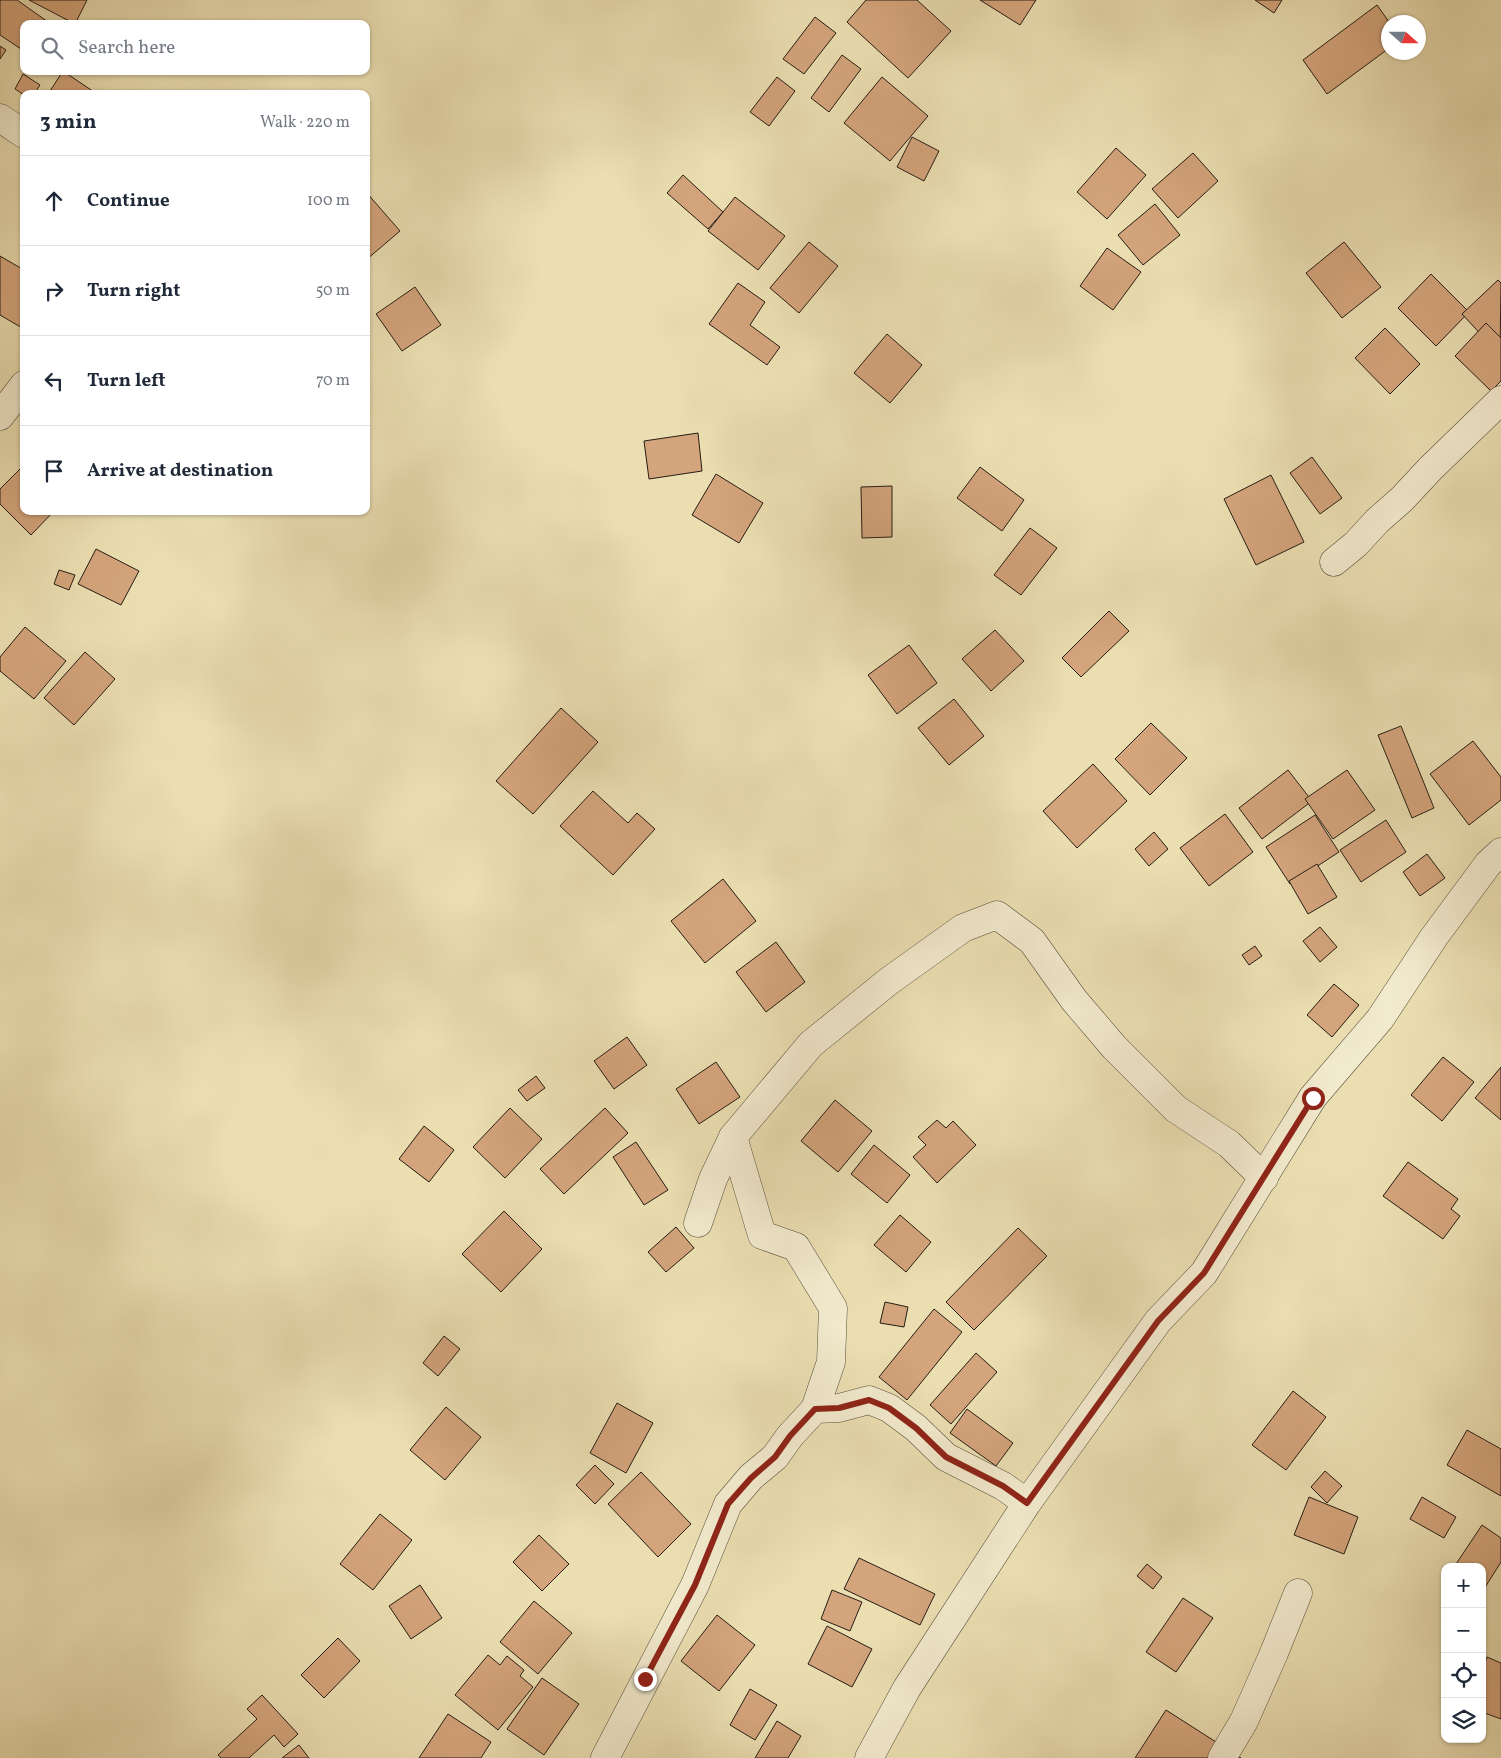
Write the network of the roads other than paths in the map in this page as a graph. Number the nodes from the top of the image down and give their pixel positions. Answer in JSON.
{"nodes":[{"id":1,"x":0,"y":118,"type":"edge"},
{"id":2,"x":20,"y":131,"type":"edge"},
{"id":3,"x":20,"y":390,"type":"edge"},
{"id":4,"x":1501,"y":400,"type":"edge"},
{"id":5,"x":0,"y":416,"type":"edge"},
{"id":6,"x":1334,"y":562,"type":"dead end"},
{"id":7,"x":1501,"y":852,"type":"edge"},
{"id":8,"x":733,"y":1137,"type":"junction"},
{"id":9,"x":1264,"y":1178,"type":"junction"},
{"id":10,"x":698,"y":1223,"type":"dead end"},
{"id":11,"x":815,"y":1409,"type":"junction"},
{"id":12,"x":1027,"y":1503,"type":"junction"},
{"id":13,"x":1298,"y":1592,"type":"dead end"},
{"id":14,"x":605,"y":1758,"type":"edge"},
{"id":15,"x":869,"y":1758,"type":"edge"},
{"id":16,"x":1222,"y":1758,"type":"edge"}],
"edges":[{"from":1,"to":2,"type":"street"},
{"from":3,"to":5,"type":"street"},
{"from":4,"to":6,"type":"street"},
{"from":7,"to":9,"type":"street"},
{"from":8,"to":9,"type":"street"},
{"from":8,"to":10,"type":"street"},
{"from":8,"to":11,"type":"street"},
{"from":9,"to":12,"type":"street"},
{"from":11,"to":12,"type":"street"},
{"from":11,"to":14,"type":"street"},
{"from":12,"to":15,"type":"street"},
{"from":13,"to":16,"type":"street"}]}
